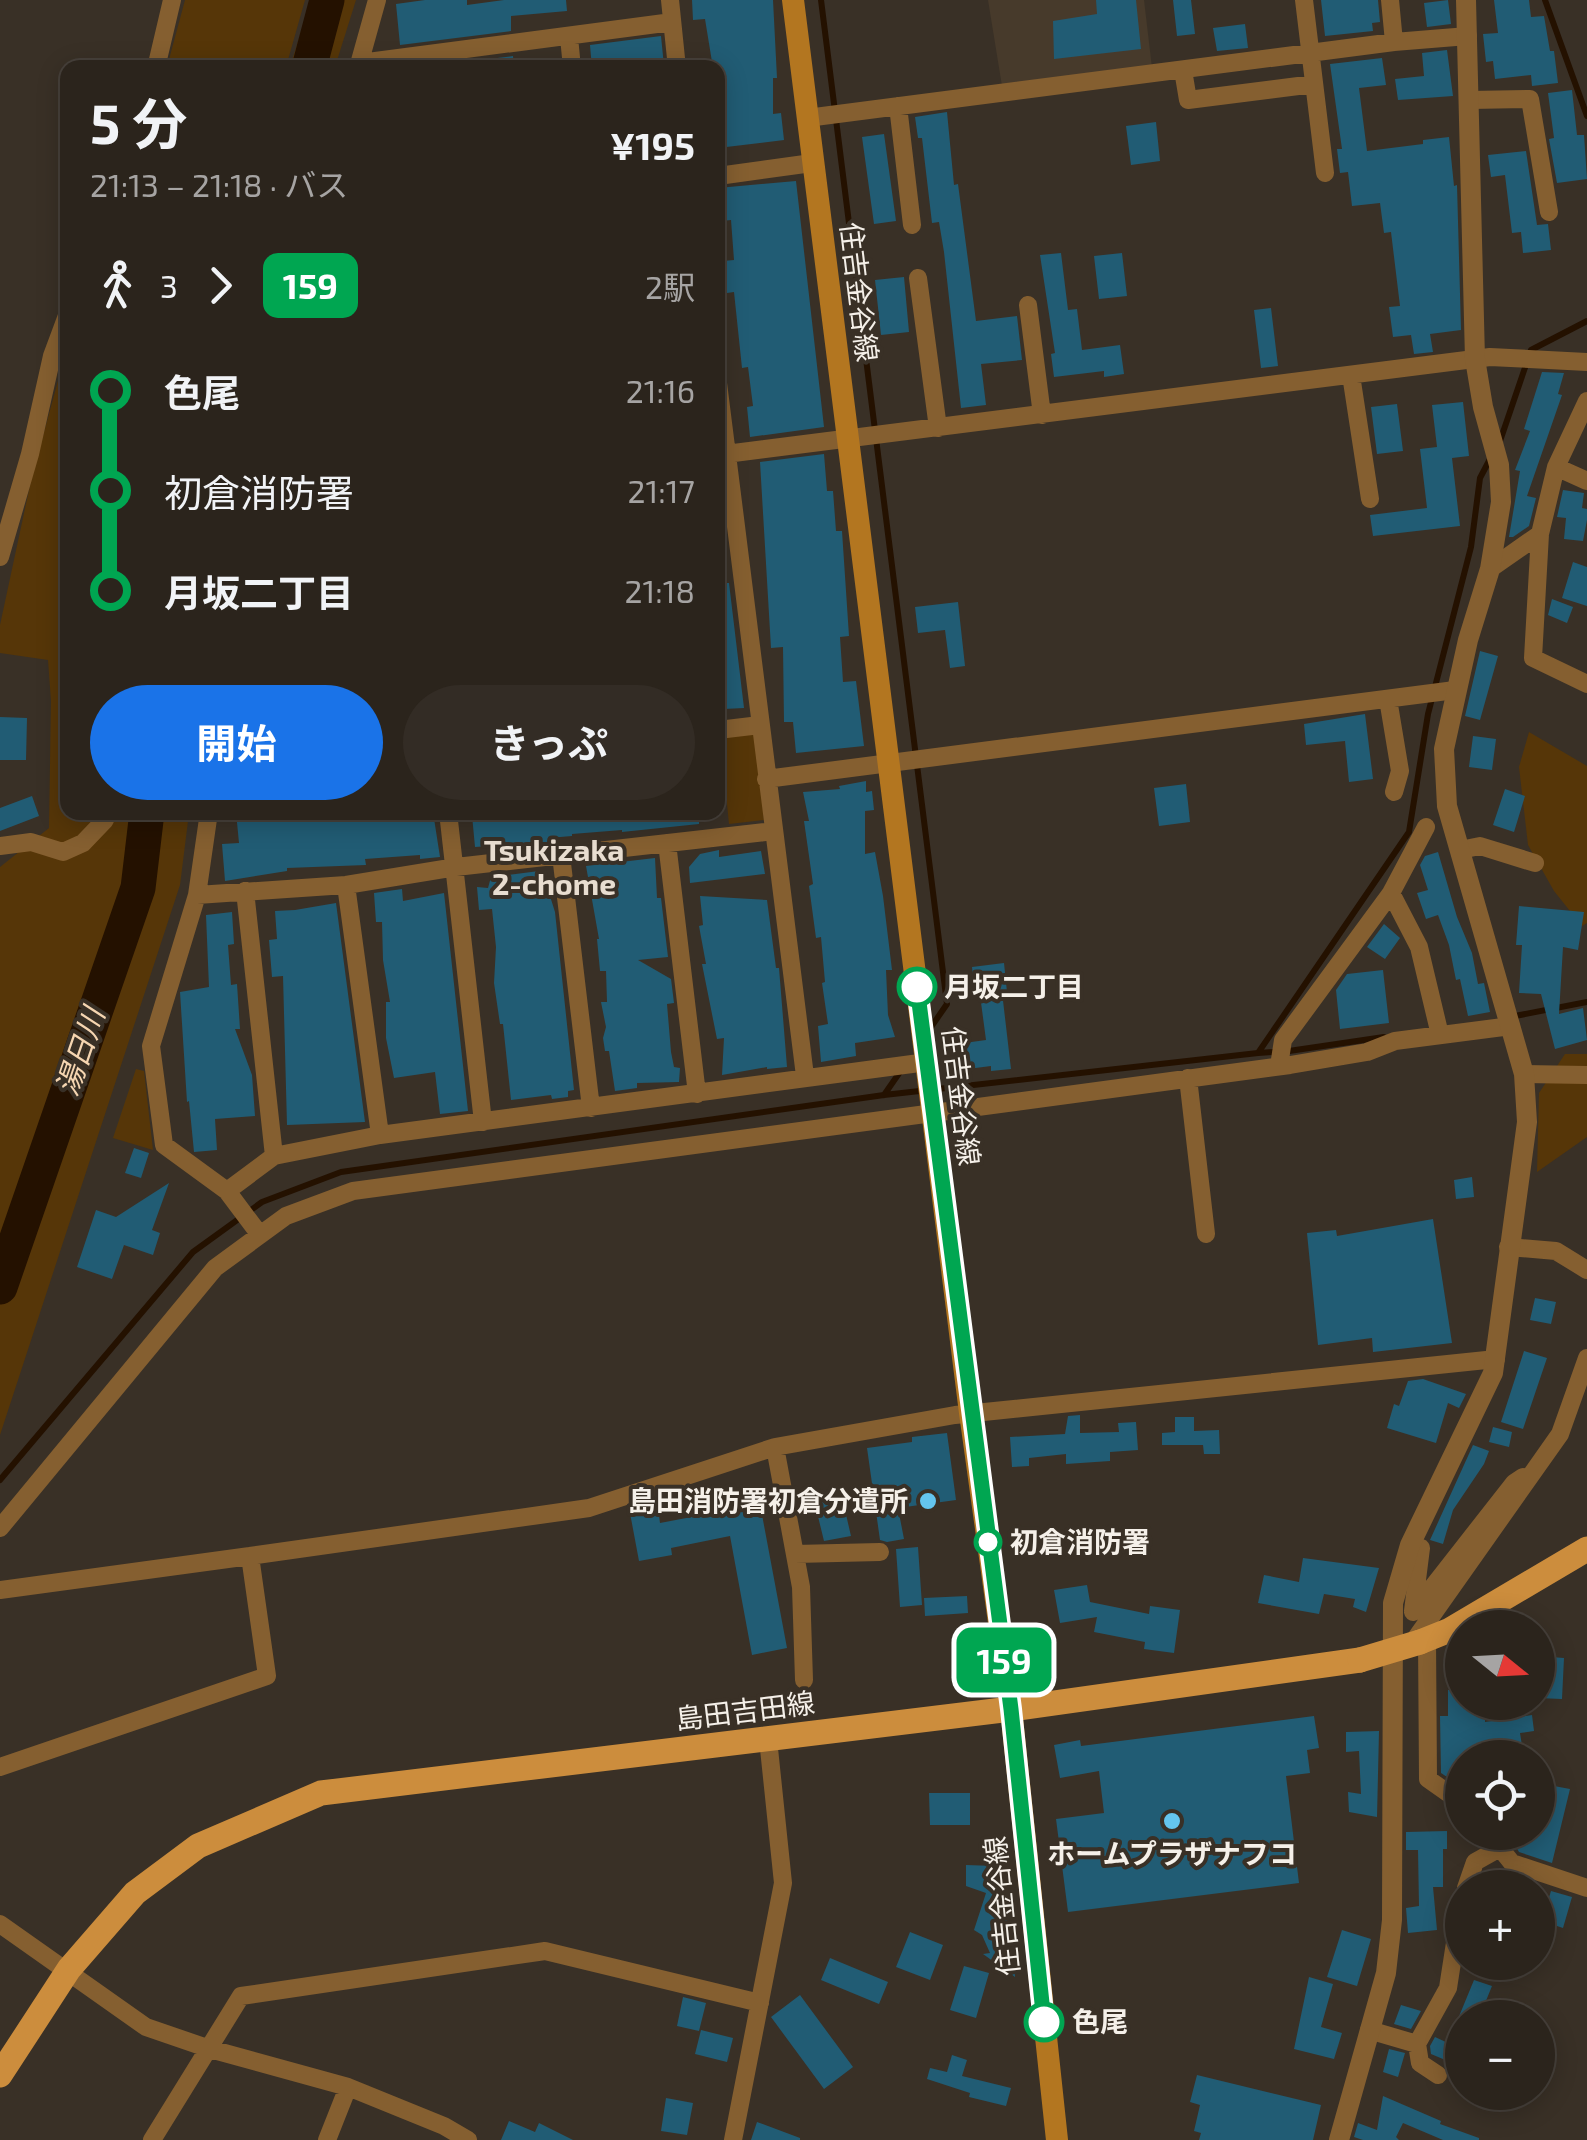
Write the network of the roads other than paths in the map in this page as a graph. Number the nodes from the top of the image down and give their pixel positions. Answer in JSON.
{"nodes":[{"id":1,"x":172,"y":0,"type":"edge"},
{"id":2,"x":377,"y":0,"type":"edge"},
{"id":3,"x":670,"y":0,"type":"edge"},
{"id":4,"x":793,"y":0,"type":"edge"},
{"id":5,"x":1304,"y":0,"type":"edge"},
{"id":6,"x":1390,"y":0,"type":"edge"},
{"id":7,"x":1466,"y":0,"type":"edge"},
{"id":8,"x":672,"y":22,"type":"junction"},
{"id":9,"x":1468,"y":36,"type":"junction"},
{"id":10,"x":569,"y":37,"type":"junction"},
{"id":11,"x":1394,"y":42,"type":"junction"},
{"id":12,"x":1311,"y":54,"type":"junction"},
{"id":13,"x":461,"y":59,"type":"edge"},
{"id":14,"x":158,"y":60,"type":"edge"},
{"id":15,"x":360,"y":60,"type":"edge"},
{"id":16,"x":571,"y":60,"type":"edge"},
{"id":17,"x":676,"y":60,"type":"edge"},
{"id":18,"x":1183,"y":70,"type":"junction"},
{"id":19,"x":1314,"y":84,"type":"junction"},
{"id":20,"x":1470,"y":100,"type":"junction"},
{"id":21,"x":898,"y":106,"type":"junction"},
{"id":22,"x":826,"y":116,"type":"junction"},
{"id":23,"x":812,"y":163,"type":"junction"},
{"id":24,"x":1324,"y":173,"type":"dead end"},
{"id":25,"x":725,"y":175,"type":"edge"},
{"id":26,"x":1550,"y":212,"type":"dead end"},
{"id":27,"x":912,"y":225,"type":"dead end"},
{"id":28,"x":918,"y":278,"type":"dead end"},
{"id":29,"x":1028,"y":305,"type":"dead end"},
{"id":30,"x":60,"y":334,"type":"edge"},
{"id":31,"x":1475,"y":359,"type":"junction"},
{"id":32,"x":1587,"y":362,"type":"edge"},
{"id":33,"x":1351,"y":375,"type":"junction"},
{"id":34,"x":1587,"y":401,"type":"edge"},
{"id":35,"x":1042,"y":415,"type":"junction"},
{"id":36,"x":938,"y":428,"type":"junction"},
{"id":37,"x":856,"y":438,"type":"junction"},
{"id":38,"x":725,"y":455,"type":"edge"},
{"id":39,"x":1556,"y":467,"type":"junction"},
{"id":40,"x":725,"y":476,"type":"edge"},
{"id":41,"x":1587,"y":481,"type":"edge"},
{"id":42,"x":1370,"y":499,"type":"dead end"},
{"id":43,"x":1540,"y":534,"type":"junction"},
{"id":44,"x":0,"y":557,"type":"edge"},
{"id":45,"x":1490,"y":569,"type":"junction"},
{"id":46,"x":1587,"y":684,"type":"edge"},
{"id":47,"x":1451,"y":690,"type":"junction"},
{"id":48,"x":1388,"y":699,"type":"junction"},
{"id":49,"x":760,"y":724,"type":"junction"},
{"id":50,"x":725,"y":729,"type":"edge"},
{"id":51,"x":896,"y":763,"type":"junction"},
{"id":52,"x":766,"y":778,"type":"junction"},
{"id":53,"x":1394,"y":792,"type":"dead end"},
{"id":54,"x":105,"y":820,"type":"edge"},
{"id":55,"x":208,"y":820,"type":"edge"},
{"id":56,"x":449,"y":820,"type":"edge"},
{"id":57,"x":1426,"y":827,"type":"dead end"},
{"id":58,"x":774,"y":830,"type":"junction"},
{"id":59,"x":667,"y":843,"type":"junction"},
{"id":60,"x":0,"y":846,"type":"edge"},
{"id":61,"x":1460,"y":850,"type":"junction"},
{"id":62,"x":562,"y":855,"type":"junction"},
{"id":63,"x":1535,"y":863,"type":"dead end"},
{"id":64,"x":456,"y":868,"type":"junction"},
{"id":65,"x":346,"y":884,"type":"junction"},
{"id":66,"x":246,"y":892,"type":"junction"},
{"id":67,"x":1390,"y":893,"type":"junction"},
{"id":68,"x":197,"y":895,"type":"junction"},
{"id":69,"x":1508,"y":1019,"type":"junction"},
{"id":70,"x":1439,"y":1029,"type":"junction"},
{"id":71,"x":1279,"y":1065,"type":"junction"},
{"id":72,"x":918,"y":1066,"type":"junction"},
{"id":73,"x":1524,"y":1074,"type":"junction"},
{"id":74,"x":1587,"y":1075,"type":"edge"},
{"id":75,"x":805,"y":1076,"type":"junction"},
{"id":76,"x":1188,"y":1078,"type":"junction"},
{"id":77,"x":697,"y":1094,"type":"junction"},
{"id":78,"x":592,"y":1108,"type":"junction"},
{"id":79,"x":933,"y":1109,"type":"junction"},
{"id":80,"x":483,"y":1122,"type":"junction"},
{"id":81,"x":380,"y":1135,"type":"junction"},
{"id":82,"x":274,"y":1156,"type":"junction"},
{"id":83,"x":228,"y":1191,"type":"junction"},
{"id":84,"x":1206,"y":1234,"type":"dead end"},
{"id":85,"x":260,"y":1235,"type":"junction"},
{"id":86,"x":1508,"y":1247,"type":"junction"},
{"id":87,"x":1587,"y":1270,"type":"edge"},
{"id":88,"x":1496,"y":1358,"type":"junction"},
{"id":89,"x":1587,"y":1358,"type":"edge"},
{"id":90,"x":970,"y":1413,"type":"junction"},
{"id":91,"x":775,"y":1447,"type":"junction"},
{"id":92,"x":1540,"y":1464,"type":"junction"},
{"id":93,"x":0,"y":1528,"type":"edge"},
{"id":94,"x":1410,"y":1545,"type":"junction"},
{"id":95,"x":1587,"y":1549,"type":"edge"},
{"id":96,"x":880,"y":1552,"type":"dead end"},
{"id":97,"x":795,"y":1554,"type":"junction"},
{"id":98,"x":250,"y":1556,"type":"junction"},
{"id":99,"x":0,"y":1590,"type":"edge"},
{"id":100,"x":1419,"y":1642,"type":"junction"},
{"id":101,"x":804,"y":1680,"type":"dead end"},
{"id":102,"x":1011,"y":1709,"type":"junction"},
{"id":103,"x":768,"y":1739,"type":"junction"},
{"id":104,"x":0,"y":1767,"type":"edge"},
{"id":105,"x":1445,"y":1791,"type":"edge"},
{"id":106,"x":1488,"y":1850,"type":"edge"},
{"id":107,"x":1504,"y":1850,"type":"edge"},
{"id":108,"x":1473,"y":1870,"type":"edge"},
{"id":109,"x":1587,"y":1888,"type":"edge"},
{"id":110,"x":0,"y":1924,"type":"edge"},
{"id":111,"x":69,"y":1970,"type":"junction"},
{"id":112,"x":1449,"y":1980,"type":"edge"},
{"id":113,"x":760,"y":2003,"type":"junction"},
{"id":114,"x":1369,"y":2030,"type":"junction"},
{"id":115,"x":1418,"y":2044,"type":"junction"},
{"id":116,"x":210,"y":2049,"type":"junction"},
{"id":117,"x":0,"y":2075,"type":"edge"},
{"id":118,"x":1438,"y":2075,"type":"dead end"},
{"id":119,"x":348,"y":2086,"type":"junction"},
{"id":120,"x":152,"y":2140,"type":"edge"},
{"id":121,"x":327,"y":2140,"type":"edge"},
{"id":122,"x":468,"y":2140,"type":"edge"},
{"id":123,"x":733,"y":2140,"type":"edge"},
{"id":124,"x":1056,"y":2140,"type":"edge"},
{"id":125,"x":1339,"y":2140,"type":"edge"}],
"edges":[{"from":1,"to":14,"type":"street"},
{"from":2,"to":15,"type":"street"},
{"from":3,"to":8,"type":"street"},
{"from":4,"to":22,"type":"main road","name":"住吉金谷線"},
{"from":5,"to":12,"type":"street"},
{"from":6,"to":11,"type":"street"},
{"from":7,"to":9,"type":"street"},
{"from":8,"to":10,"type":"street"},
{"from":8,"to":17,"type":"street"},
{"from":9,"to":11,"type":"street"},
{"from":9,"to":20,"type":"street"},
{"from":10,"to":13,"type":"street"},
{"from":10,"to":16,"type":"street"},
{"from":11,"to":12,"type":"street"},
{"from":12,"to":18,"type":"street"},
{"from":12,"to":19,"type":"street"},
{"from":18,"to":19,"type":"street"},
{"from":18,"to":21,"type":"street"},
{"from":19,"to":24,"type":"street"},
{"from":20,"to":26,"type":"street"},
{"from":20,"to":31,"type":"street"},
{"from":21,"to":22,"type":"street"},
{"from":21,"to":27,"type":"street"},
{"from":22,"to":23,"type":"main road","name":"住吉金谷線"},
{"from":23,"to":25,"type":"street"},
{"from":23,"to":37,"type":"main road","name":"住吉金谷線"},
{"from":28,"to":36,"type":"street"},
{"from":29,"to":35,"type":"street"},
{"from":30,"to":44,"type":"street"},
{"from":31,"to":32,"type":"street"},
{"from":31,"to":33,"type":"street"},
{"from":31,"to":45,"type":"street"},
{"from":33,"to":35,"type":"street"},
{"from":33,"to":42,"type":"street"},
{"from":34,"to":39,"type":"street"},
{"from":35,"to":36,"type":"street"},
{"from":36,"to":37,"type":"street"},
{"from":37,"to":38,"type":"street"},
{"from":37,"to":51,"type":"main road","name":"住吉金谷線"},
{"from":39,"to":41,"type":"street"},
{"from":39,"to":43,"type":"street"},
{"from":40,"to":49,"type":"street"},
{"from":43,"to":45,"type":"street"},
{"from":43,"to":46,"type":"street"},
{"from":45,"to":47,"type":"street"},
{"from":47,"to":48,"type":"street"},
{"from":47,"to":61,"type":"street"},
{"from":48,"to":51,"type":"street"},
{"from":48,"to":53,"type":"street"},
{"from":49,"to":50,"type":"street"},
{"from":49,"to":52,"type":"street"},
{"from":51,"to":52,"type":"street"},
{"from":51,"to":72,"type":"main road","name":"住吉金谷線"},
{"from":52,"to":58,"type":"street"},
{"from":54,"to":60,"type":"street"},
{"from":55,"to":68,"type":"street"},
{"from":56,"to":64,"type":"street"},
{"from":57,"to":67,"type":"street"},
{"from":58,"to":59,"type":"street"},
{"from":58,"to":75,"type":"street"},
{"from":59,"to":62,"type":"street"},
{"from":59,"to":77,"type":"street"},
{"from":61,"to":63,"type":"street"},
{"from":61,"to":69,"type":"street"},
{"from":62,"to":64,"type":"street"},
{"from":62,"to":78,"type":"street"},
{"from":64,"to":65,"type":"street"},
{"from":64,"to":80,"type":"street"},
{"from":65,"to":66,"type":"street"},
{"from":65,"to":81,"type":"street"},
{"from":66,"to":68,"type":"street"},
{"from":66,"to":82,"type":"street"},
{"from":67,"to":70,"type":"street"},
{"from":67,"to":71,"type":"street"},
{"from":68,"to":83,"type":"street"},
{"from":69,"to":70,"type":"street"},
{"from":69,"to":73,"type":"street"},
{"from":70,"to":71,"type":"street"},
{"from":71,"to":76,"type":"street"},
{"from":72,"to":75,"type":"street"},
{"from":72,"to":79,"type":"main road","name":"住吉金谷線"},
{"from":73,"to":74,"type":"street"},
{"from":73,"to":86,"type":"street"},
{"from":75,"to":77,"type":"street"},
{"from":76,"to":79,"type":"street"},
{"from":76,"to":84,"type":"street"},
{"from":77,"to":78,"type":"street"},
{"from":78,"to":80,"type":"street"},
{"from":79,"to":85,"type":"street"},
{"from":79,"to":90,"type":"main road","name":"住吉金谷線"},
{"from":80,"to":81,"type":"street"},
{"from":81,"to":82,"type":"street"},
{"from":82,"to":83,"type":"street"},
{"from":83,"to":85,"type":"street"},
{"from":85,"to":93,"type":"street"},
{"from":86,"to":87,"type":"street"},
{"from":86,"to":88,"type":"street"},
{"from":88,"to":90,"type":"street"},
{"from":88,"to":94,"type":"street"},
{"from":89,"to":92,"type":"street"},
{"from":90,"to":91,"type":"street"},
{"from":90,"to":102,"type":"main road","name":"住吉金谷線"},
{"from":91,"to":97,"type":"street"},
{"from":91,"to":98,"type":"street"},
{"from":92,"to":94,"type":"street"},
{"from":92,"to":100,"type":"street"},
{"from":94,"to":114,"type":"street"},
{"from":95,"to":100,"type":"main road","name":"島田吉田線"},
{"from":96,"to":97,"type":"street"},
{"from":97,"to":101,"type":"street"},
{"from":98,"to":99,"type":"street"},
{"from":98,"to":104,"type":"street"},
{"from":100,"to":102,"type":"main road","name":"島田吉田線","bridge":true},
{"from":100,"to":105,"type":"street"},
{"from":102,"to":103,"type":"main road","name":"島田吉田線"},
{"from":102,"to":124,"type":"main road","name":"住吉金谷線"},
{"from":103,"to":111,"type":"main road","name":"島田吉田線"},
{"from":103,"to":113,"type":"street"},
{"from":106,"to":108,"type":"street"},
{"from":107,"to":109,"type":"street"},
{"from":110,"to":111,"type":"street"},
{"from":111,"to":116,"type":"street"},
{"from":111,"to":117,"type":"main road","name":"島田吉田線"},
{"from":112,"to":115,"type":"street"},
{"from":113,"to":116,"type":"street"},
{"from":113,"to":123,"type":"street"},
{"from":114,"to":115,"type":"street"},
{"from":114,"to":125,"type":"street"},
{"from":115,"to":118,"type":"street"},
{"from":116,"to":119,"type":"street"},
{"from":116,"to":120,"type":"street"},
{"from":119,"to":121,"type":"street"},
{"from":119,"to":122,"type":"street"}]}
